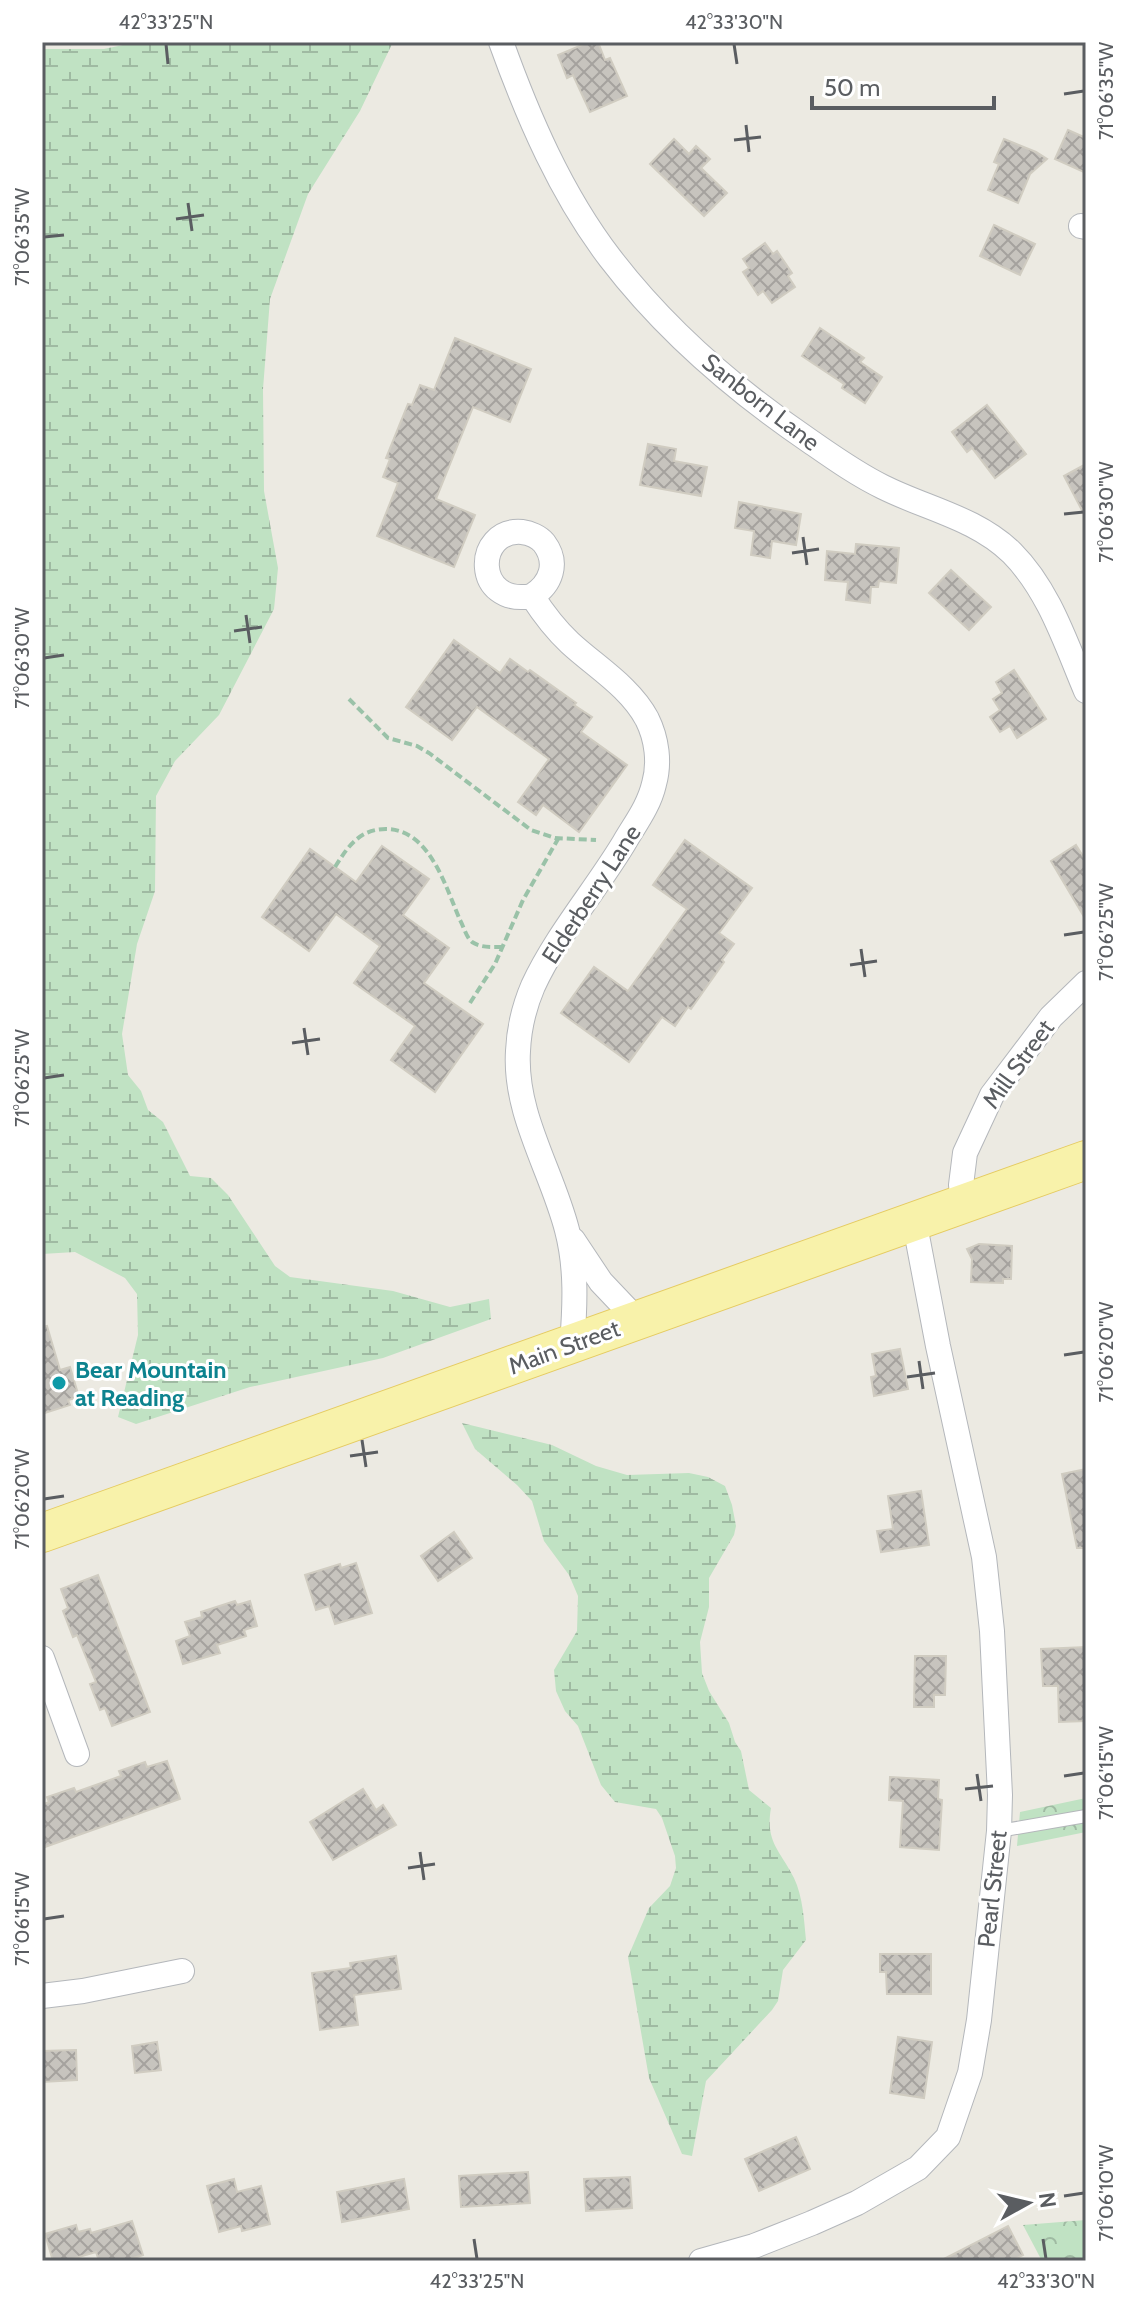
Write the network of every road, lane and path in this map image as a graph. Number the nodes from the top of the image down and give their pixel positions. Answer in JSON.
{"nodes":[{"id":1,"x":501,"y":42,"type":"edge"},
{"id":2,"x":532,"y":596,"type":"dead end"},
{"id":3,"x":1086,"y":691,"type":"edge"},
{"id":4,"x":349,"y":699,"type":"dead end"},
{"id":5,"x":558,"y":839,"type":"junction"},
{"id":6,"x":621,"y":847,"type":"junction"},
{"id":7,"x":335,"y":867,"type":"dead end"},
{"id":8,"x":502,"y":947,"type":"junction"},
{"id":9,"x":1086,"y":983,"type":"edge"},
{"id":10,"x":470,"y":1003,"type":"dead end"},
{"id":11,"x":1086,"y":1160,"type":"edge"},
{"id":12,"x":963,"y":1203,"type":"junction"},
{"id":13,"x":914,"y":1220,"type":"junction"},
{"id":14,"x":568,"y":1231,"type":"junction"},
{"id":15,"x":638,"y":1321,"type":"junction"},
{"id":16,"x":572,"y":1345,"type":"junction"},
{"id":17,"x":42,"y":1533,"type":"edge"},
{"id":18,"x":42,"y":1658,"type":"edge"},
{"id":19,"x":77,"y":1754,"type":"dead end"},
{"id":20,"x":1086,"y":1816,"type":"edge"},
{"id":21,"x":999,"y":1831,"type":"junction"},
{"id":22,"x":182,"y":1971,"type":"dead end"},
{"id":23,"x":42,"y":1996,"type":"edge"},
{"id":24,"x":701,"y":2261,"type":"edge"}],
"edges":[{"from":1,"to":3,"type":"street","name":"Sanborn Lane"},
{"from":2,"to":6,"type":"street","name":"Elderberry Lane"},
{"from":4,"to":5,"type":"path"},
{"from":5,"to":6,"type":"path"},
{"from":5,"to":8,"type":"path"},
{"from":6,"to":14,"type":"street","name":"Elderberry Lane"},
{"from":7,"to":8,"type":"path"},
{"from":8,"to":10,"type":"path"},
{"from":9,"to":12,"type":"street","name":"Mill Street"},
{"from":11,"to":12,"type":"main road","name":"Main Street"},
{"from":12,"to":13,"type":"main road","name":"Main Street"},
{"from":13,"to":15,"type":"main road","name":"Main Street"},
{"from":13,"to":21,"type":"street","name":"Pearl Street"},
{"from":14,"to":15,"type":"street","name":"Elderberry Lane"},
{"from":14,"to":16,"type":"street","name":"Elderberry Lane"},
{"from":15,"to":16,"type":"main road","name":"Main Street"},
{"from":16,"to":17,"type":"main road","name":"Main Street"},
{"from":18,"to":19,"type":"street"},
{"from":20,"to":21,"type":"lane"},
{"from":21,"to":24,"type":"street","name":"Pearl Street"},
{"from":22,"to":23,"type":"street"}]}
